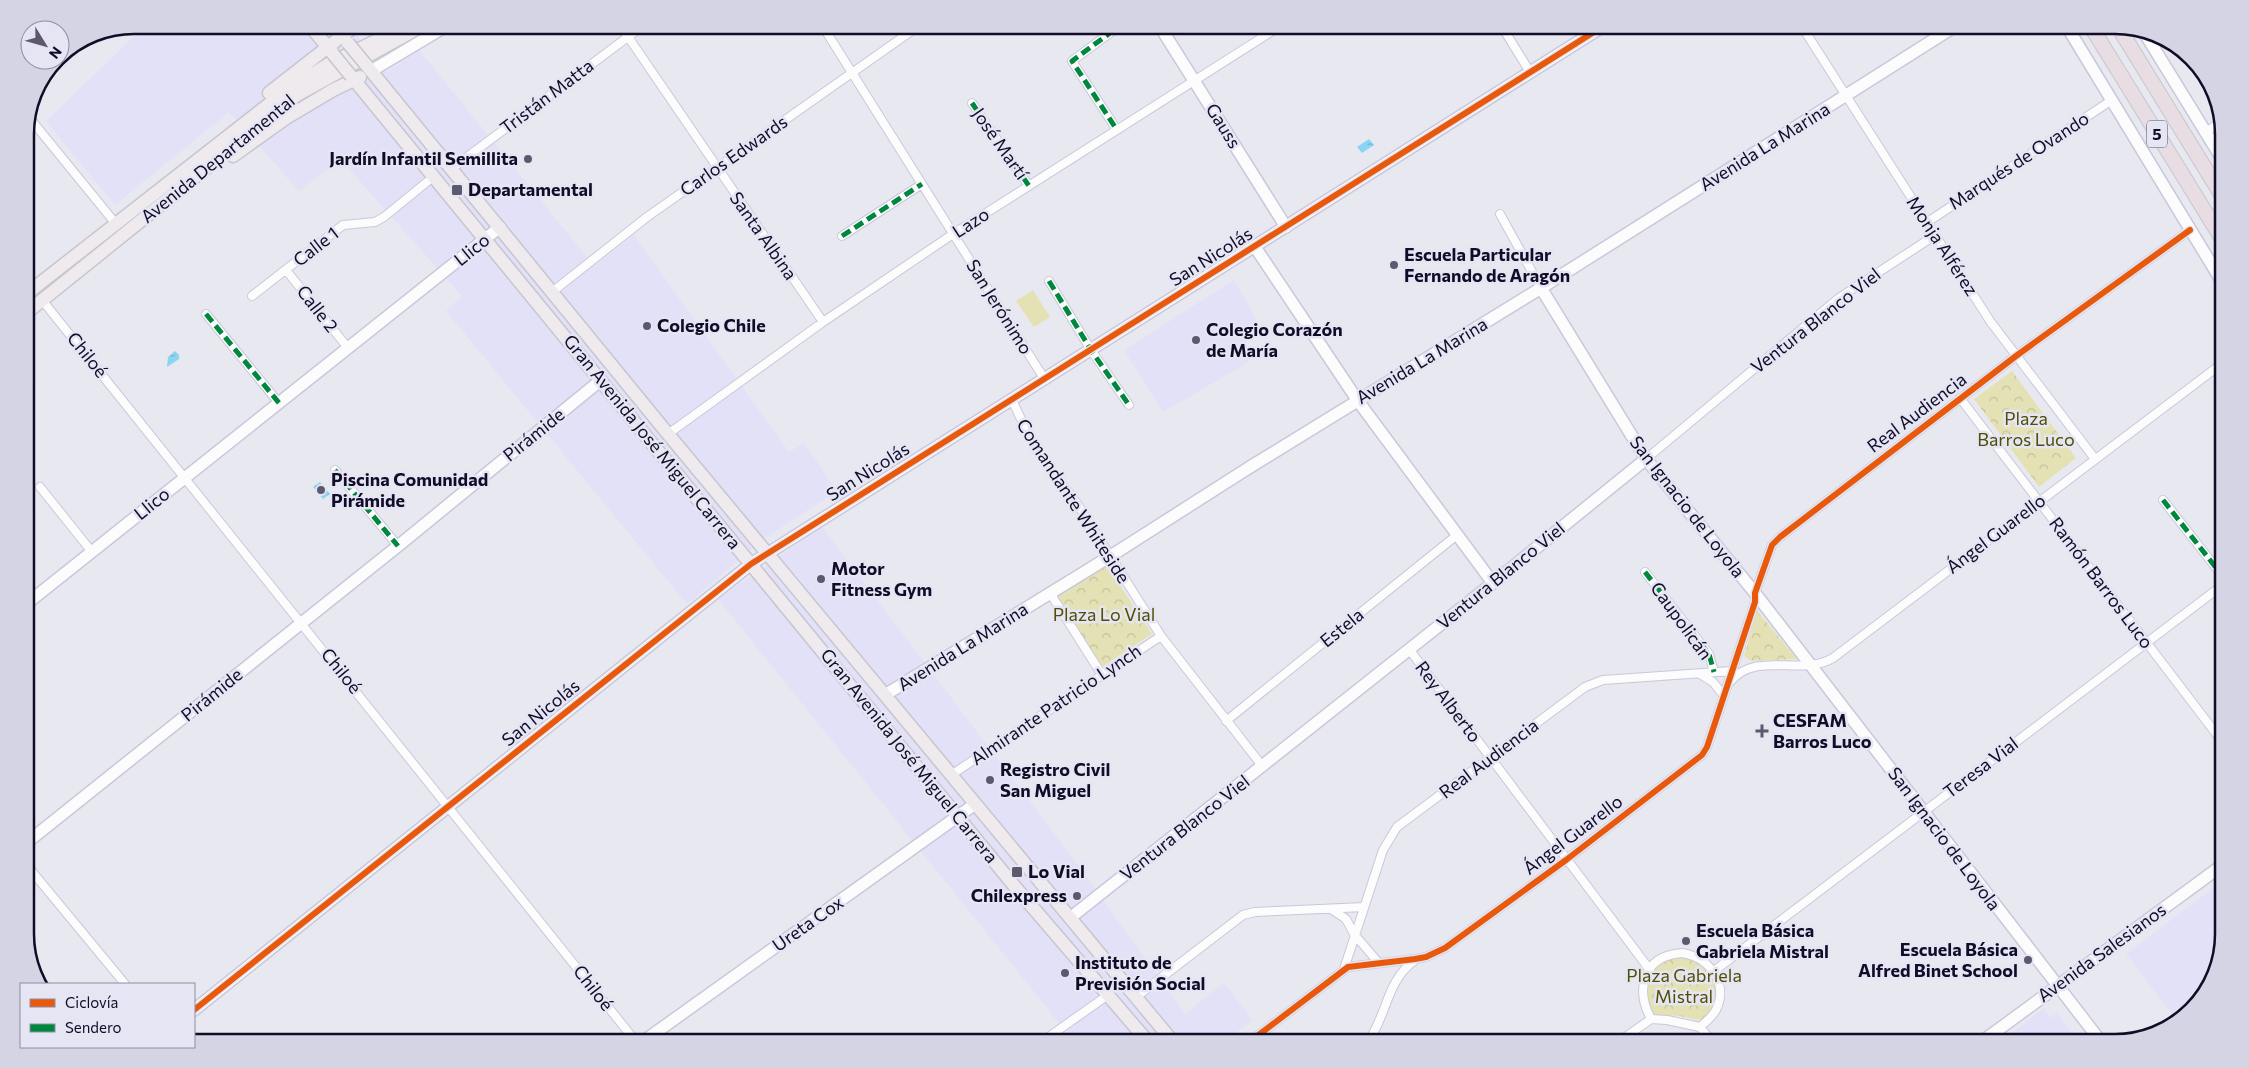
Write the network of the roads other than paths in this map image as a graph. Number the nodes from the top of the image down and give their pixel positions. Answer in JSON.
{"nodes":[{"id":1,"x":317,"y":34,"type":"edge"},
{"id":2,"x":341,"y":34,"type":"edge"},
{"id":3,"x":390,"y":34,"type":"edge"},
{"id":4,"x":408,"y":34,"type":"edge"},
{"id":5,"x":431,"y":34,"type":"edge"},
{"id":6,"x":631,"y":34,"type":"edge"},
{"id":7,"x":828,"y":34,"type":"edge"},
{"id":8,"x":907,"y":34,"type":"edge"},
{"id":9,"x":1109,"y":34,"type":"edge"},
{"id":10,"x":1165,"y":34,"type":"edge"},
{"id":11,"x":1268,"y":34,"type":"edge"},
{"id":12,"x":1507,"y":34,"type":"edge"},
{"id":13,"x":1591,"y":34,"type":"edge"},
{"id":14,"x":1807,"y":34,"type":"edge"},
{"id":15,"x":1944,"y":34,"type":"edge"},
{"id":16,"x":2072,"y":34,"type":"edge"},
{"id":17,"x":2096,"y":34,"type":"edge"},
{"id":18,"x":2123,"y":35,"type":"edge"},
{"id":19,"x":628,"y":36,"type":"junction"},
{"id":20,"x":2149,"y":40,"type":"edge"},
{"id":21,"x":331,"y":51,"type":"junction"},
{"id":22,"x":369,"y":68,"type":"junction"},
{"id":23,"x":1530,"y":72,"type":"junction"},
{"id":24,"x":852,"y":73,"type":"junction"},
{"id":25,"x":353,"y":78,"type":"junction"},
{"id":26,"x":1194,"y":81,"type":"junction"},
{"id":27,"x":1846,"y":96,"type":"junction"},
{"id":28,"x":2112,"y":100,"type":"junction"},
{"id":29,"x":972,"y":103,"type":"dead end"},
{"id":30,"x":35,"y":124,"type":"edge"},
{"id":31,"x":2215,"y":126,"type":"edge"},
{"id":32,"x":1117,"y":130,"type":"junction"},
{"id":33,"x":2206,"y":132,"type":"junction"},
{"id":34,"x":2215,"y":147,"type":"edge"},
{"id":35,"x":716,"y":168,"type":"junction"},
{"id":36,"x":451,"y":169,"type":"junction"},
{"id":37,"x":433,"y":177,"type":"junction"},
{"id":38,"x":922,"y":184,"type":"junction"},
{"id":39,"x":2215,"y":184,"type":"edge"},
{"id":40,"x":1029,"y":186,"type":"junction"},
{"id":41,"x":129,"y":214,"type":"junction"},
{"id":42,"x":1500,"y":214,"type":"dead end"},
{"id":43,"x":1926,"y":222,"type":"junction"},
{"id":44,"x":116,"y":224,"type":"junction"},
{"id":45,"x":500,"y":227,"type":"junction"},
{"id":46,"x":1286,"y":227,"type":"junction"},
{"id":47,"x":2215,"y":227,"type":"edge"},
{"id":48,"x":132,"y":230,"type":"junction"},
{"id":49,"x":2190,"y":230,"type":"junction"},
{"id":50,"x":953,"y":234,"type":"junction"},
{"id":51,"x":842,"y":236,"type":"dead end"},
{"id":52,"x":1934,"y":236,"type":"junction"},
{"id":53,"x":485,"y":239,"type":"junction"},
{"id":54,"x":1255,"y":247,"type":"junction"},
{"id":55,"x":286,"y":270,"type":"junction"},
{"id":56,"x":2215,"y":270,"type":"edge"},
{"id":57,"x":1049,"y":281,"type":"dead end"},
{"id":58,"x":34,"y":288,"type":"edge"},
{"id":59,"x":1541,"y":288,"type":"junction"},
{"id":60,"x":552,"y":292,"type":"junction"},
{"id":61,"x":252,"y":296,"type":"dead end"},
{"id":62,"x":42,"y":300,"type":"junction"},
{"id":63,"x":34,"y":307,"type":"edge"},
{"id":64,"x":206,"y":314,"type":"dead end"},
{"id":65,"x":823,"y":322,"type":"junction"},
{"id":66,"x":348,"y":348,"type":"junction"},
{"id":67,"x":1091,"y":350,"type":"junction"},
{"id":68,"x":2016,"y":356,"type":"junction"},
{"id":69,"x":612,"y":365,"type":"junction"},
{"id":70,"x":2215,"y":369,"type":"edge"},
{"id":71,"x":601,"y":380,"type":"junction"},
{"id":72,"x":1045,"y":380,"type":"junction"},
{"id":73,"x":1960,"y":398,"type":"junction"},
{"id":74,"x":1012,"y":400,"type":"junction"},
{"id":75,"x":1358,"y":401,"type":"junction"},
{"id":76,"x":279,"y":402,"type":"junction"},
{"id":77,"x":1129,"y":405,"type":"dead end"},
{"id":78,"x":668,"y":434,"type":"junction"},
{"id":79,"x":1646,"y":459,"type":"junction"},
{"id":80,"x":2095,"y":459,"type":"junction"},
{"id":81,"x":335,"y":470,"type":"dead end"},
{"id":82,"x":186,"y":477,"type":"junction"},
{"id":83,"x":40,"y":487,"type":"dead end"},
{"id":84,"x":2163,"y":500,"type":"dead end"},
{"id":85,"x":2039,"y":501,"type":"junction"},
{"id":86,"x":1457,"y":535,"type":"junction"},
{"id":87,"x":398,"y":546,"type":"junction"},
{"id":88,"x":92,"y":552,"type":"junction"},
{"id":89,"x":767,"y":553,"type":"junction"},
{"id":90,"x":1109,"y":557,"type":"junction"},
{"id":91,"x":751,"y":564,"type":"junction"},
{"id":92,"x":2215,"y":566,"type":"edge"},
{"id":93,"x":1645,"y":572,"type":"dead end"},
{"id":94,"x":1494,"y":583,"type":"junction"},
{"id":95,"x":2215,"y":591,"type":"edge"},
{"id":96,"x":1050,"y":593,"type":"junction"},
{"id":97,"x":1755,"y":593,"type":"junction"},
{"id":98,"x":34,"y":598,"type":"edge"},
{"id":99,"x":302,"y":623,"type":"junction"},
{"id":100,"x":1160,"y":636,"type":"junction"},
{"id":101,"x":2147,"y":643,"type":"junction"},
{"id":102,"x":1408,"y":649,"type":"junction"},
{"id":103,"x":1738,"y":652,"type":"junction"},
{"id":104,"x":1811,"y":665,"type":"junction"},
{"id":105,"x":1753,"y":666,"type":"junction"},
{"id":106,"x":1732,"y":671,"type":"junction"},
{"id":107,"x":1714,"y":672,"type":"junction"},
{"id":108,"x":1698,"y":673,"type":"junction"},
{"id":109,"x":1102,"y":674,"type":"junction"},
{"id":110,"x":1728,"y":684,"type":"junction"},
{"id":111,"x":885,"y":696,"type":"junction"},
{"id":112,"x":1724,"y":696,"type":"junction"},
{"id":113,"x":1226,"y":720,"type":"junction"},
{"id":114,"x":2215,"y":732,"type":"edge"},
{"id":115,"x":1490,"y":758,"type":"junction"},
{"id":116,"x":1262,"y":767,"type":"junction"},
{"id":117,"x":952,"y":775,"type":"junction"},
{"id":118,"x":975,"y":804,"type":"junction"},
{"id":119,"x":449,"y":807,"type":"junction"},
{"id":120,"x":1924,"y":812,"type":"junction"},
{"id":121,"x":959,"y":816,"type":"junction"},
{"id":122,"x":34,"y":837,"type":"edge"},
{"id":123,"x":1566,"y":860,"type":"junction"},
{"id":124,"x":2215,"y":871,"type":"edge"},
{"id":125,"x":34,"y":874,"type":"edge"},
{"id":126,"x":1364,"y":907,"type":"junction"},
{"id":127,"x":1330,"y":908,"type":"junction"},
{"id":128,"x":1070,"y":918,"type":"junction"},
{"id":129,"x":1354,"y":934,"type":"junction"},
{"id":130,"x":1415,"y":959,"type":"junction"},
{"id":131,"x":1378,"y":962,"type":"junction"},
{"id":132,"x":1650,"y":970,"type":"junction"},
{"id":133,"x":1343,"y":971,"type":"junction"},
{"id":134,"x":1714,"y":971,"type":"junction"},
{"id":135,"x":123,"y":983,"type":"edge"},
{"id":136,"x":2057,"y":986,"type":"junction"},
{"id":137,"x":1108,"y":995,"type":"junction"},
{"id":138,"x":1136,"y":997,"type":"junction"},
{"id":139,"x":195,"y":1009,"type":"edge"},
{"id":140,"x":1652,"y":1020,"type":"junction"},
{"id":141,"x":1700,"y":1027,"type":"junction"},
{"id":142,"x":630,"y":1034,"type":"edge"},
{"id":143,"x":654,"y":1034,"type":"edge"},
{"id":144,"x":1053,"y":1034,"type":"edge"},
{"id":145,"x":1141,"y":1034,"type":"edge"},
{"id":146,"x":1167,"y":1034,"type":"edge"},
{"id":147,"x":1260,"y":1034,"type":"edge"},
{"id":148,"x":1372,"y":1034,"type":"edge"},
{"id":149,"x":1630,"y":1034,"type":"edge"},
{"id":150,"x":1706,"y":1034,"type":"edge"},
{"id":151,"x":1992,"y":1034,"type":"edge"},
{"id":152,"x":2095,"y":1034,"type":"edge"}],
"edges":[{"from":1,"to":21,"type":"main road","name":"Gran Avenida José Miguel Carrera"},
{"from":2,"to":21,"type":"main road"},
{"from":2,"to":22,"type":"main road","name":"Gran Avenida José Miguel Carrera","bridge":true},
{"from":3,"to":41,"type":"main road","name":"Avenida Departamental"},
{"from":4,"to":48,"type":"main road","name":"Avenida Departamental"},
{"from":5,"to":22,"type":"street"},
{"from":6,"to":19,"type":"street","name":"Tristán Matta"},
{"from":7,"to":24,"type":"street","name":"San Jerónimo"},
{"from":8,"to":24,"type":"street","name":"Carlos Edwards"},
{"from":9,"to":32,"type":"street"},
{"from":10,"to":26,"type":"street","name":"Gauss"},
{"from":11,"to":26,"type":"street","name":"Lazo"},
{"from":12,"to":23,"type":"street"},
{"from":13,"to":23,"type":"street","name":"San Nicolás"},
{"from":14,"to":27,"type":"street","name":"Monja Alférez"},
{"from":15,"to":27,"type":"street","name":"Avenida La Marina"},
{"from":16,"to":28,"type":"street"},
{"from":17,"to":47,"type":"highway","number":"5"},
{"from":18,"to":39,"type":"highway","number":"5"},
{"from":19,"to":35,"type":"street","name":"Santa Albina"},
{"from":19,"to":36,"type":"street","name":"Tristán Matta"},
{"from":20,"to":33,"type":"street"},
{"from":21,"to":25,"type":"main road","name":"Gran Avenida José Miguel Carrera","bridge":true},
{"from":21,"to":41,"type":"main road"},
{"from":22,"to":25,"type":"main road"},
{"from":22,"to":36,"type":"main road","name":"Gran Avenida José Miguel Carrera"},
{"from":23,"to":46,"type":"street","name":"San Nicolás"},
{"from":24,"to":35,"type":"street","name":"Carlos Edwards"},
{"from":24,"to":38,"type":"street","name":"San Jerónimo"},
{"from":25,"to":37,"type":"main road","name":"Gran Avenida José Miguel Carrera"},
{"from":25,"to":48,"type":"main road"},
{"from":26,"to":32,"type":"street","name":"Lazo"},
{"from":26,"to":46,"type":"street","name":"Gauss"},
{"from":27,"to":43,"type":"street","name":"Monja Alférez"},
{"from":27,"to":59,"type":"street","name":"Avenida La Marina"},
{"from":28,"to":43,"type":"street","name":"Marqués de Ovando"},
{"from":28,"to":49,"type":"street"},
{"from":29,"to":40,"type":"street","name":"José Martí"},
{"from":30,"to":44,"type":"street"},
{"from":31,"to":33,"type":"street"},
{"from":32,"to":40,"type":"street","name":"Lazo"},
{"from":33,"to":34,"type":"street"},
{"from":35,"to":60,"type":"street","name":"Carlos Edwards"},
{"from":35,"to":65,"type":"street","name":"Santa Albina"},
{"from":36,"to":45,"type":"main road","name":"Gran Avenida José Miguel Carrera"},
{"from":37,"to":53,"type":"main road","name":"Gran Avenida José Miguel Carrera"},
{"from":37,"to":55,"type":"street","name":"Calle 1"},
{"from":38,"to":50,"type":"street","name":"San Jerónimo"},
{"from":38,"to":51,"type":"street"},
{"from":40,"to":50,"type":"street","name":"Lazo"},
{"from":41,"to":44,"type":"main road","name":"Avenida Departamental"},
{"from":42,"to":59,"type":"street","name":"San Ignacio de Loyola"},
{"from":43,"to":52,"type":"street","name":"Monja Alférez"},
{"from":44,"to":58,"type":"main road","name":"Avenida Departamental"},
{"from":45,"to":53,"type":"street","name":"Llico"},
{"from":45,"to":60,"type":"main road","name":"Gran Avenida José Miguel Carrera"},
{"from":46,"to":54,"type":"street","name":"San Nicolás"},
{"from":48,"to":62,"type":"main road","name":"Avenida Departamental"},
{"from":49,"to":56,"type":"street"},
{"from":49,"to":68,"type":"street","name":"Real Audiencia"},
{"from":50,"to":65,"type":"street","name":"Lazo"},
{"from":50,"to":72,"type":"street","name":"San Jerónimo"},
{"from":52,"to":68,"type":"street","name":"Monja Alférez"},
{"from":52,"to":79,"type":"street","name":"Ventura Blanco Viel"},
{"from":53,"to":66,"type":"street","name":"Llico"},
{"from":53,"to":71,"type":"main road","name":"Gran Avenida José Miguel Carrera"},
{"from":54,"to":67,"type":"street","name":"San Nicolás"},
{"from":54,"to":75,"type":"street"},
{"from":55,"to":61,"type":"street","name":"Calle 1"},
{"from":55,"to":66,"type":"street","name":"Calle 2"},
{"from":57,"to":67,"type":"street"},
{"from":59,"to":75,"type":"street","name":"Avenida La Marina"},
{"from":59,"to":79,"type":"street","name":"San Ignacio de Loyola"},
{"from":60,"to":69,"type":"main road","name":"Gran Avenida José Miguel Carrera"},
{"from":62,"to":63,"type":"main road","name":"Avenida Departamental"},
{"from":62,"to":82,"type":"street","name":"Chiloé"},
{"from":64,"to":76,"type":"street"},
{"from":65,"to":78,"type":"street","name":"Lazo"},
{"from":66,"to":76,"type":"street","name":"Llico"},
{"from":67,"to":72,"type":"street","name":"San Nicolás"},
{"from":67,"to":77,"type":"street"},
{"from":68,"to":73,"type":"street","name":"Real Audiencia"},
{"from":68,"to":80,"type":"street","name":"Monja Alférez"},
{"from":69,"to":71,"type":"main road"},
{"from":69,"to":78,"type":"main road","name":"Gran Avenida José Miguel Carrera"},
{"from":70,"to":80,"type":"street","name":"Ángel Guarello"},
{"from":71,"to":87,"type":"street","name":"Pirámide"},
{"from":71,"to":91,"type":"main road","name":"Gran Avenida José Miguel Carrera"},
{"from":72,"to":74,"type":"street","name":"San Nicolás"},
{"from":73,"to":85,"type":"street","name":"Ramón Barros Luco"},
{"from":73,"to":97,"type":"street","name":"Real Audiencia"},
{"from":74,"to":89,"type":"street","name":"San Nicolás"},
{"from":74,"to":90,"type":"street","name":"Comandante Whiteside"},
{"from":75,"to":86,"type":"street"},
{"from":75,"to":90,"type":"street","name":"Avenida La Marina"},
{"from":76,"to":82,"type":"street","name":"Llico"},
{"from":78,"to":89,"type":"main road","name":"Gran Avenida José Miguel Carrera"},
{"from":79,"to":94,"type":"street","name":"Ventura Blanco Viel"},
{"from":79,"to":97,"type":"street","name":"San Ignacio de Loyola"},
{"from":80,"to":85,"type":"street","name":"Ángel Guarello"},
{"from":81,"to":87,"type":"street"},
{"from":82,"to":88,"type":"street","name":"Llico"},
{"from":82,"to":99,"type":"street","name":"Chiloé"},
{"from":83,"to":88,"type":"street"},
{"from":84,"to":92,"type":"street"},
{"from":85,"to":101,"type":"street","name":"Ramón Barros Luco"},
{"from":85,"to":104,"type":"street","name":"Ángel Guarello"},
{"from":86,"to":94,"type":"street"},
{"from":86,"to":113,"type":"street","name":"Estela"},
{"from":87,"to":99,"type":"street","name":"Pirámide"},
{"from":88,"to":98,"type":"street","name":"Llico"},
{"from":89,"to":91,"type":"street","name":"San Nicolás"},
{"from":89,"to":111,"type":"main road","name":"Gran Avenida José Miguel Carrera"},
{"from":90,"to":96,"type":"street","name":"Avenida La Marina"},
{"from":90,"to":100,"type":"street","name":"Comandante Whiteside"},
{"from":91,"to":119,"type":"street","name":"San Nicolás"},
{"from":91,"to":121,"type":"main road","name":"Gran Avenida José Miguel Carrera"},
{"from":93,"to":107,"type":"street","name":"Caupolicán"},
{"from":94,"to":102,"type":"street","name":"Ventura Blanco Viel"},
{"from":95,"to":101,"type":"street","name":"Teresa Vial"},
{"from":96,"to":109,"type":"street"},
{"from":96,"to":111,"type":"street","name":"Avenida La Marina"},
{"from":97,"to":103,"type":"street","name":"Real Audiencia"},
{"from":97,"to":104,"type":"street","name":"San Ignacio de Loyola"},
{"from":99,"to":119,"type":"street","name":"Chiloé"},
{"from":99,"to":122,"type":"street","name":"Pirámide"},
{"from":100,"to":109,"type":"street","name":"Almirante Patricio Lynch"},
{"from":100,"to":113,"type":"street","name":"Comandante Whiteside"},
{"from":101,"to":114,"type":"street","name":"Ramón Barros Luco"},
{"from":101,"to":120,"type":"street","name":"Teresa Vial"},
{"from":102,"to":115,"type":"street","name":"Rey Alberto"},
{"from":102,"to":116,"type":"street","name":"Ventura Blanco Viel"},
{"from":103,"to":105,"type":"street"},
{"from":103,"to":106,"type":"street","name":"Real Audiencia"},
{"from":104,"to":105,"type":"street","name":"Ángel Guarello"},
{"from":104,"to":120,"type":"street","name":"San Ignacio de Loyola"},
{"from":105,"to":110,"type":"street"},
{"from":106,"to":107,"type":"street","name":"Real Audiencia"},
{"from":106,"to":110,"type":"street","name":"Ángel Guarello"},
{"from":107,"to":108,"type":"street","name":"Real Audiencia"},
{"from":108,"to":112,"type":"street"},
{"from":108,"to":115,"type":"street","name":"Real Audiencia"},
{"from":109,"to":117,"type":"street","name":"Almirante Patricio Lynch"},
{"from":110,"to":112,"type":"street","name":"Ángel Guarello"},
{"from":111,"to":117,"type":"main road","name":"Gran Avenida José Miguel Carrera"},
{"from":112,"to":123,"type":"street","name":"Ángel Guarello"},
{"from":113,"to":116,"type":"street","name":"Comandante Whiteside"},
{"from":115,"to":123,"type":"street","name":"Rey Alberto"},
{"from":115,"to":126,"type":"street","name":"Real Audiencia"},
{"from":116,"to":128,"type":"street","name":"Ventura Blanco Viel"},
{"from":117,"to":118,"type":"main road","name":"Gran Avenida José Miguel Carrera"},
{"from":118,"to":121,"type":"street","name":"Ureta Cox"},
{"from":118,"to":128,"type":"main road","name":"Gran Avenida José Miguel Carrera"},
{"from":119,"to":139,"type":"street","name":"San Nicolás"},
{"from":119,"to":142,"type":"street","name":"Chiloé"},
{"from":120,"to":134,"type":"street","name":"Teresa Vial"},
{"from":120,"to":136,"type":"street","name":"San Ignacio de Loyola"},
{"from":121,"to":137,"type":"main road","name":"Gran Avenida José Miguel Carrera"},
{"from":121,"to":143,"type":"street","name":"Ureta Cox"},
{"from":123,"to":130,"type":"street","name":"Ángel Guarello"},
{"from":123,"to":132,"type":"street","name":"Rey Alberto"},
{"from":124,"to":136,"type":"street","name":"Avenida Salesianos"},
{"from":125,"to":135,"type":"street"},
{"from":126,"to":127,"type":"street"},
{"from":126,"to":129,"type":"street","name":"Real Audiencia"},
{"from":127,"to":129,"type":"street"},
{"from":127,"to":138,"type":"street"},
{"from":128,"to":138,"type":"main road","name":"Gran Avenida José Miguel Carrera"},
{"from":129,"to":131,"type":"street"},
{"from":129,"to":133,"type":"street","name":"Real Audiencia"},
{"from":130,"to":131,"type":"street","name":"Ángel Guarello"},
{"from":130,"to":148,"type":"street","name":"Ángel Guarello"},
{"from":131,"to":133,"type":"street","name":"Ángel Guarello"},
{"from":132,"to":134,"type":"street"},
{"from":132,"to":140,"type":"street"},
{"from":133,"to":147,"type":"street"},
{"from":134,"to":141,"type":"street"},
{"from":136,"to":151,"type":"street","name":"Avenida Salesianos"},
{"from":136,"to":152,"type":"street","name":"San Ignacio de Loyola"},
{"from":137,"to":144,"type":"street"},
{"from":137,"to":145,"type":"main road","name":"Gran Avenida José Miguel Carrera"},
{"from":138,"to":146,"type":"main road","name":"Gran Avenida José Miguel Carrera"},
{"from":140,"to":141,"type":"street"},
{"from":140,"to":149,"type":"street"},
{"from":141,"to":150,"type":"street"}]}
